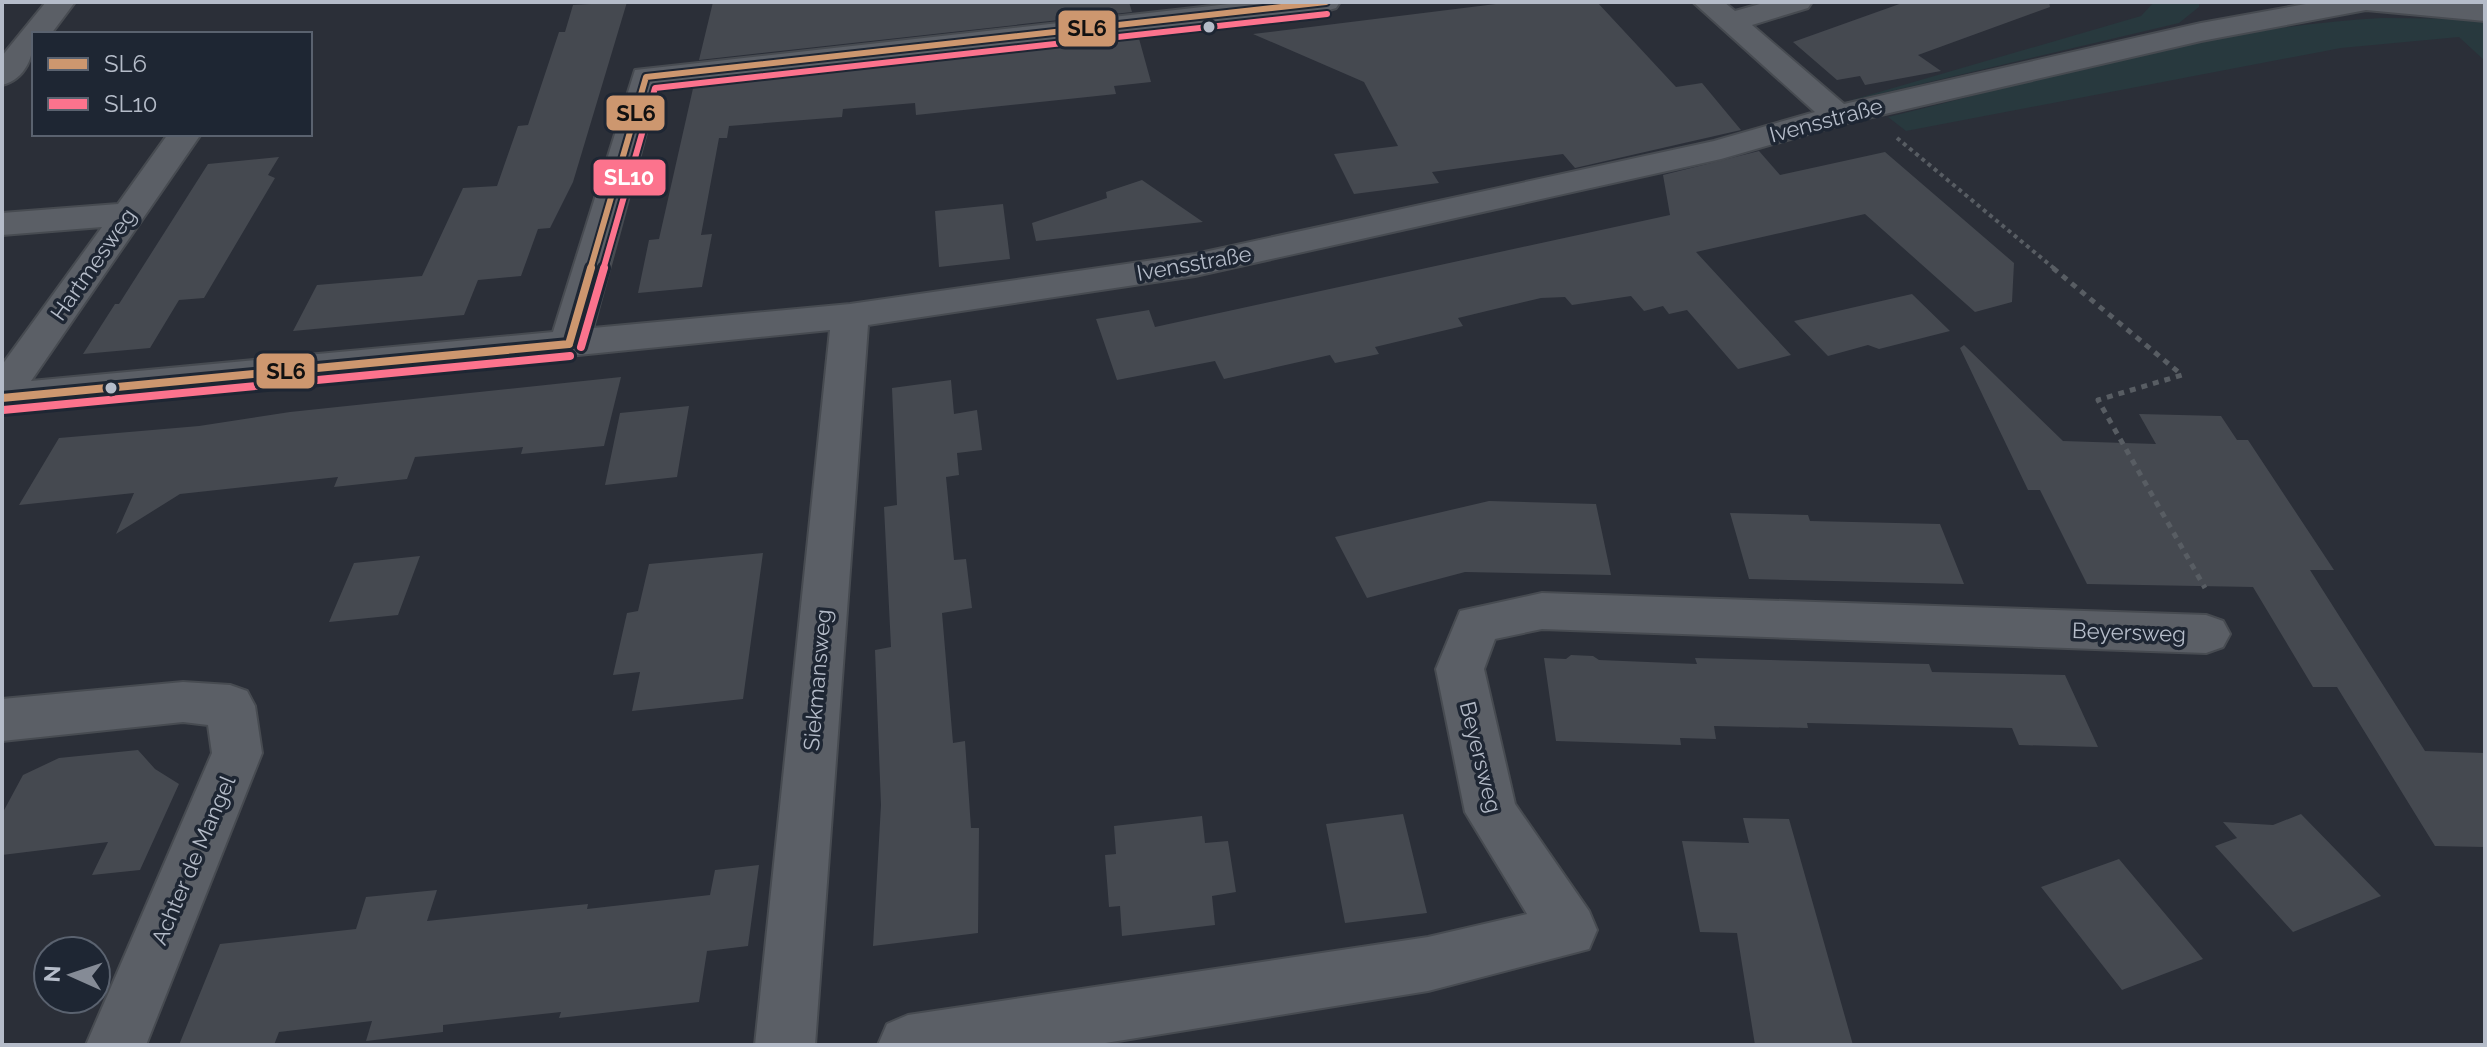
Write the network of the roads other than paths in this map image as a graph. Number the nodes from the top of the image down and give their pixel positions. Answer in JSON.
{"nodes":[{"id":1,"x":61,"y":2,"type":"edge"},
{"id":2,"x":1326,"y":2,"type":"edge"},
{"id":3,"x":1707,"y":2,"type":"edge"},
{"id":4,"x":1798,"y":2,"type":"edge"},
{"id":5,"x":2366,"y":2,"type":"edge"},
{"id":6,"x":2485,"y":12,"type":"edge"},
{"id":7,"x":2203,"y":17,"type":"edge"},
{"id":8,"x":1731,"y":22,"type":"junction"},
{"id":9,"x":37,"y":32,"type":"edge"},
{"id":10,"x":32,"y":39,"type":"edge"},
{"id":11,"x":2,"y":76,"type":"edge"},
{"id":12,"x":1850,"y":112,"type":"junction"},
{"id":13,"x":184,"y":136,"type":"edge"},
{"id":14,"x":127,"y":214,"type":"junction"},
{"id":15,"x":2,"y":224,"type":"edge"},
{"id":16,"x":850,"y":316,"type":"junction"},
{"id":17,"x":569,"y":344,"type":"junction"},
{"id":18,"x":2,"y":396,"type":"edge"},
{"id":19,"x":2206,"y":634,"type":"road end"},
{"id":20,"x":2,"y":720,"type":"edge"},
{"id":21,"x":116,"y":1045,"type":"edge"},
{"id":22,"x":785,"y":1045,"type":"edge"},
{"id":23,"x":908,"y":1045,"type":"edge"}],
"edges":[{"from":1,"to":9,"type":"street"},
{"from":2,"to":17,"type":"street"},
{"from":3,"to":8,"type":"street"},
{"from":4,"to":8,"type":"street"},
{"from":5,"to":6,"type":"street","name":"Ivensstraße"},
{"from":5,"to":7,"type":"street","name":"Ivensstraße"},
{"from":7,"to":12,"type":"street","name":"Ivensstraße"},
{"from":8,"to":12,"type":"street"},
{"from":10,"to":11,"type":"street"},
{"from":12,"to":16,"type":"street","name":"Ivensstraße"},
{"from":13,"to":14,"type":"street","name":"Hartmesweg"},
{"from":14,"to":15,"type":"street"},
{"from":14,"to":18,"type":"street","name":"Hartmesweg"},
{"from":16,"to":17,"type":"street","name":"Ivensstraße"},
{"from":16,"to":22,"type":"street","name":"Siekmansweg"},
{"from":17,"to":18,"type":"street","name":"Ivensstraße"},
{"from":19,"to":23,"type":"street","name":"Beyersweg"},
{"from":20,"to":21,"type":"street","name":"Achter de Mangel"}]}
